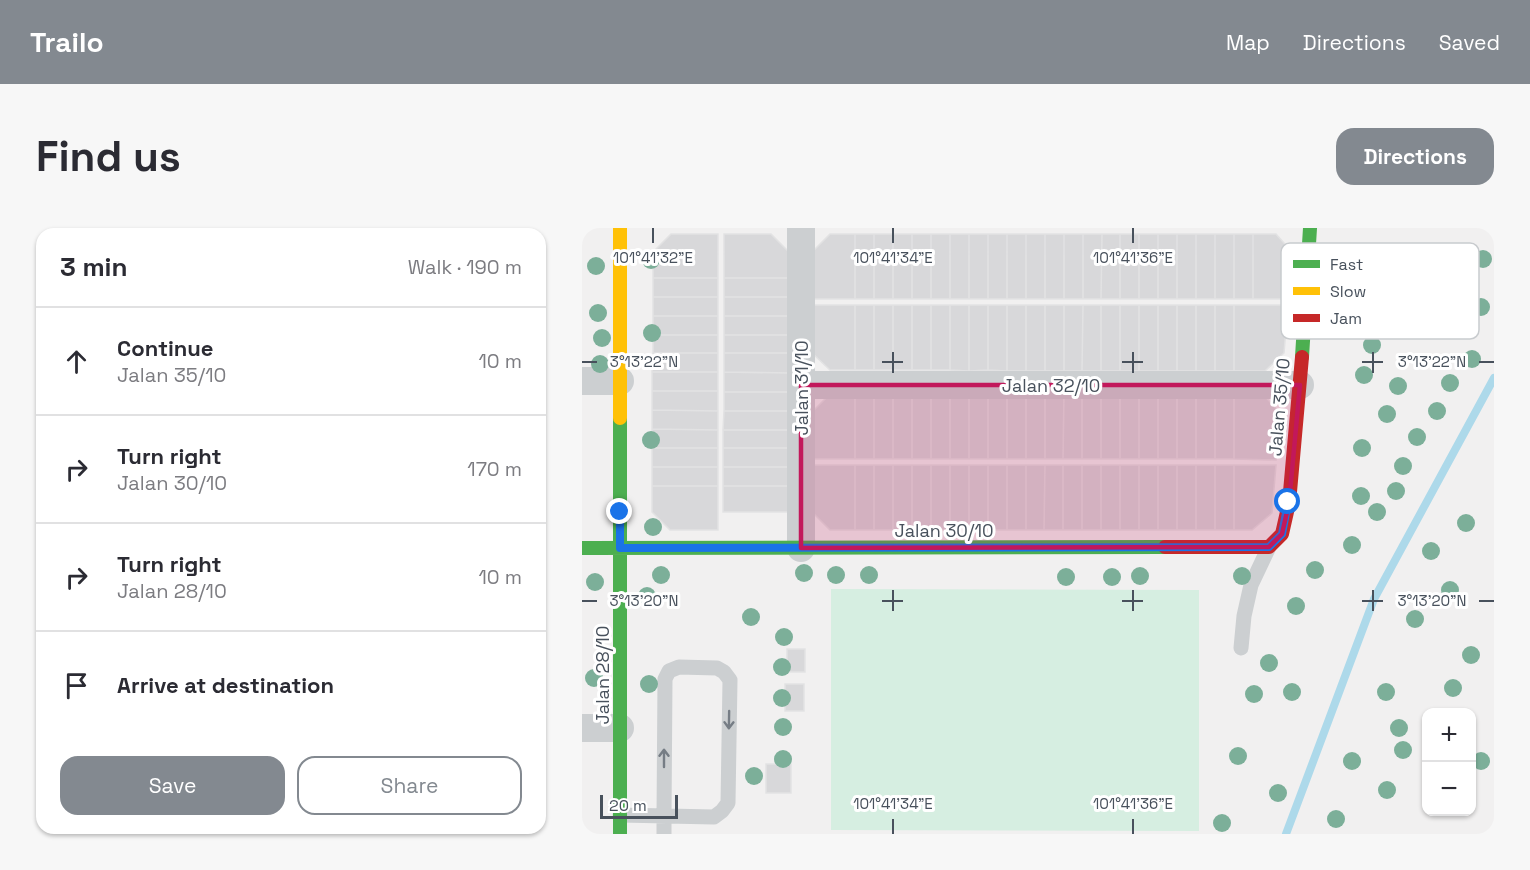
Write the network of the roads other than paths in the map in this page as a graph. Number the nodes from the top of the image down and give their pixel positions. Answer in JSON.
{"nodes":[{"id":1,"x":619,"y":228,"type":"edge"},
{"id":2,"x":801,"y":228,"type":"edge"},
{"id":3,"x":1310,"y":228,"type":"edge"},
{"id":4,"x":1309,"y":243,"type":"edge"},
{"id":5,"x":1303,"y":339,"type":"edge"},
{"id":6,"x":582,"y":381,"type":"edge"},
{"id":7,"x":620,"y":381,"type":"junction"},
{"id":8,"x":801,"y":385,"type":"junction"},
{"id":9,"x":1300,"y":385,"type":"junction"},
{"id":10,"x":1269,"y":547,"type":"junction"},
{"id":11,"x":582,"y":548,"type":"edge"},
{"id":12,"x":620,"y":548,"type":"junction"},
{"id":13,"x":801,"y":548,"type":"junction"},
{"id":14,"x":1241,"y":648,"type":"dead end"},
{"id":15,"x":582,"y":728,"type":"edge"},
{"id":16,"x":620,"y":728,"type":"junction"},
{"id":17,"x":621,"y":815,"type":"junction"},
{"id":18,"x":664,"y":816,"type":"junction"},
{"id":19,"x":621,"y":834,"type":"edge"},
{"id":20,"x":664,"y":834,"type":"edge"}],
"edges":[{"from":1,"to":7,"type":"street","name":"Jalan 28/10"},
{"from":2,"to":8,"type":"street","name":"Jalan 31/10"},
{"from":3,"to":4,"type":"street","name":"Jalan 35/10"},
{"from":5,"to":9,"type":"street","name":"Jalan 35/10"},
{"from":6,"to":7,"type":"street"},
{"from":7,"to":12,"type":"street","name":"Jalan 28/10"},
{"from":8,"to":9,"type":"street","name":"Jalan 32/10"},
{"from":8,"to":13,"type":"street","name":"Jalan 31/10"},
{"from":9,"to":10,"type":"street","name":"Jalan 35/10"},
{"from":10,"to":13,"type":"street","name":"Jalan 30/10"},
{"from":10,"to":14,"type":"lane"},
{"from":11,"to":12,"type":"street","name":"Jalan 30/10"},
{"from":12,"to":13,"type":"street","name":"Jalan 30/10"},
{"from":12,"to":16,"type":"street","name":"Jalan 28/10"},
{"from":15,"to":16,"type":"street"},
{"from":16,"to":17,"type":"street","name":"Jalan 28/10"},
{"from":17,"to":18,"type":"lane"},
{"from":17,"to":19,"type":"street","name":"Jalan 28/10"},
{"from":18,"to":18,"type":"lane","one_way":true},
{"from":18,"to":20,"type":"lane"}]}
